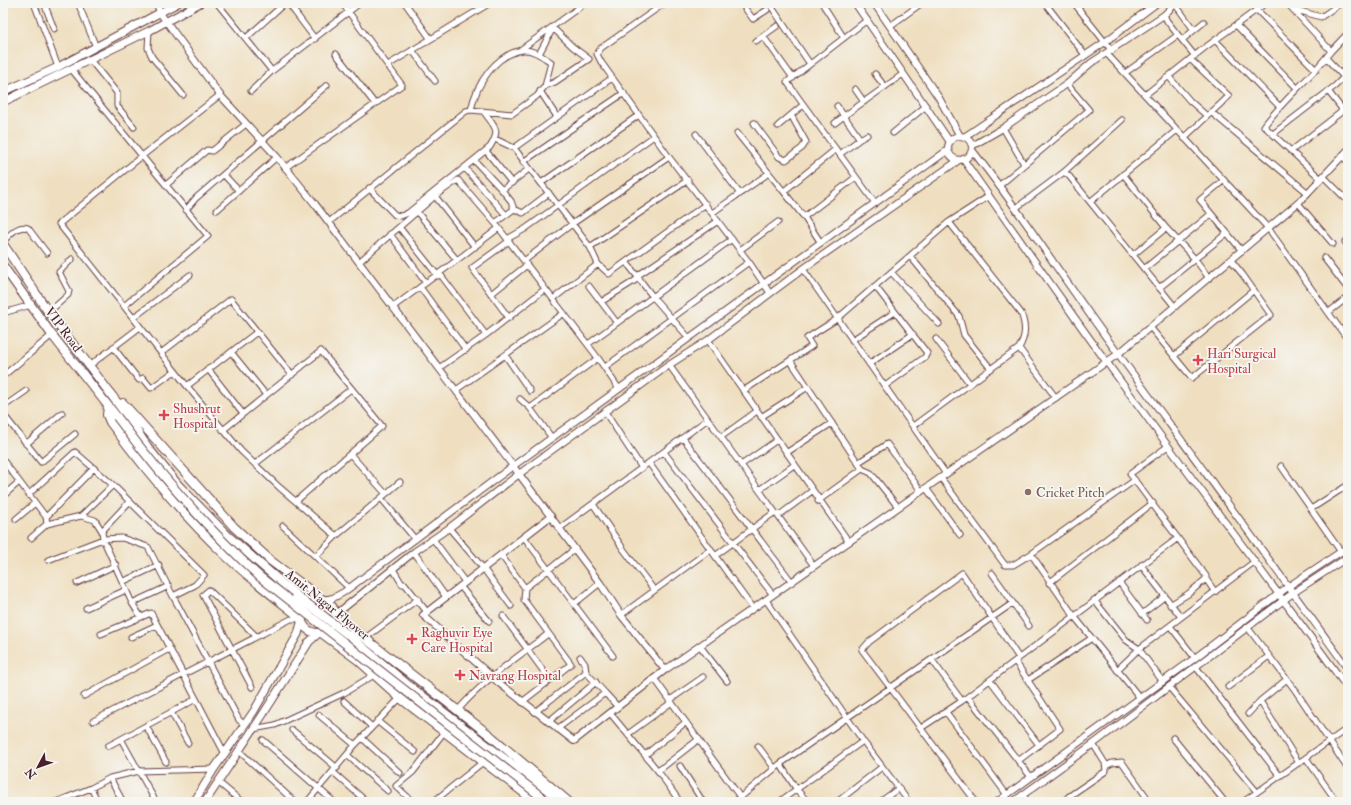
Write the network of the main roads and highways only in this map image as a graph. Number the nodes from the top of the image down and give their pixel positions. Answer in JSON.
{"nodes":[{"id":1,"x":178,"y":3,"type":"edge"},
{"id":2,"x":200,"y":3,"type":"edge"},
{"id":3,"x":3,"y":92,"type":"edge"},
{"id":4,"x":3,"y":102,"type":"edge"},
{"id":5,"x":3,"y":244,"type":"edge"},
{"id":6,"x":3,"y":267,"type":"edge"},
{"id":7,"x":109,"y":393,"type":"junction"},
{"id":8,"x":108,"y":406,"type":"junction"},
{"id":9,"x":323,"y":600,"type":"junction"},
{"id":10,"x":335,"y":615,"type":"junction"},
{"id":11,"x":302,"y":619,"type":"junction"},
{"id":12,"x":320,"y":632,"type":"junction"},
{"id":13,"x":559,"y":801,"type":"edge"},
{"id":14,"x":194,"y":802,"type":"edge"},
{"id":15,"x":205,"y":802,"type":"edge"},
{"id":16,"x":536,"y":802,"type":"edge"},
{"id":17,"x":548,"y":802,"type":"edge"},
{"id":18,"x":569,"y":802,"type":"edge"}],
"edges":[{"from":1,"to":3,"type":"main road"},
{"from":2,"to":4,"type":"main road"},
{"from":5,"to":7,"type":"main road","name":"VIP Road"},
{"from":6,"to":8,"type":"main road","name":"VIP Road"},
{"from":7,"to":9,"type":"main road"},
{"from":7,"to":13,"type":"main road","name":"Amit Nagar Flyover","bridge":true},
{"from":8,"to":11,"type":"main road"},
{"from":8,"to":17,"type":"main road","name":"Amit Nagar Flyover","bridge":true},
{"from":9,"to":10,"type":"main road"},
{"from":9,"to":11,"type":"main road"},
{"from":10,"to":12,"type":"main road"},
{"from":10,"to":18,"type":"main road"},
{"from":11,"to":12,"type":"main road"},
{"from":11,"to":14,"type":"main road"},
{"from":12,"to":15,"type":"main road"},
{"from":12,"to":16,"type":"main road"}]}
